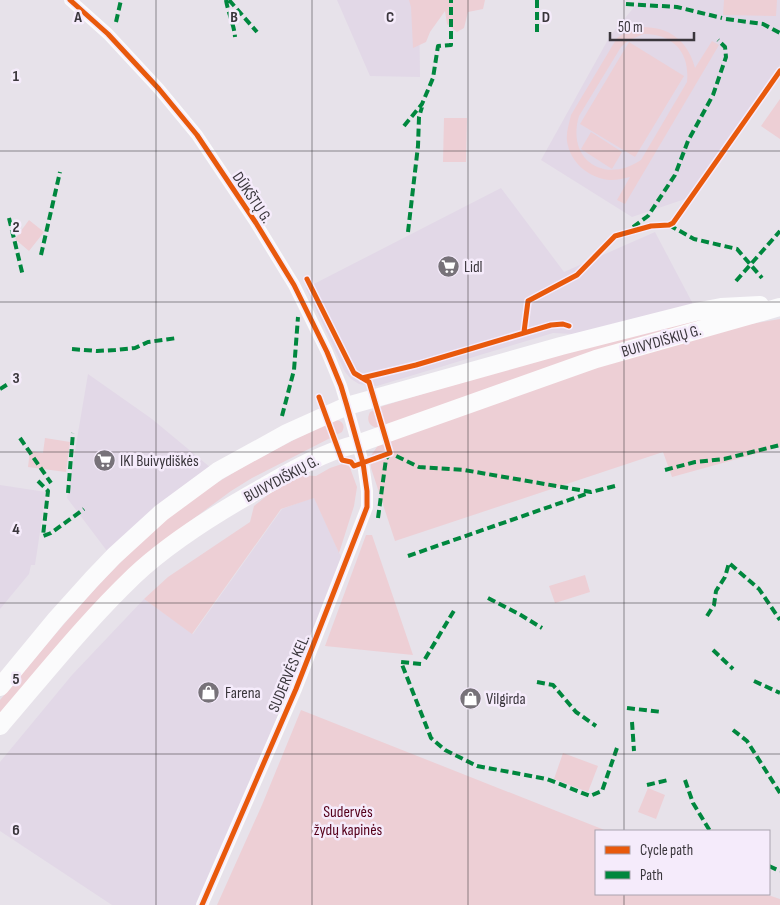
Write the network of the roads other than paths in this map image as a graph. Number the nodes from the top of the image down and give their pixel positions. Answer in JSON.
{"nodes":[{"id":1,"x":70,"y":0,"type":"edge"},
{"id":2,"x":780,"y":305,"type":"edge"},
{"id":3,"x":347,"y":406,"type":"junction"},
{"id":4,"x":357,"y":444,"type":"junction"},
{"id":5,"x":0,"y":687,"type":"edge"},
{"id":6,"x":0,"y":726,"type":"edge"},
{"id":7,"x":202,"y":905,"type":"edge"}],
"edges":[{"from":1,"to":3,"type":"street","name":"DŪKŠTŲ G."},
{"from":2,"to":3,"type":"main road","name":"BUIVYDIŠKIŲ G."},
{"from":2,"to":4,"type":"main road","name":"BUIVYDIŠKIŲ G."},
{"from":3,"to":4,"type":"street","name":"DŪKŠTŲ G."},
{"from":3,"to":5,"type":"main road","name":"BUIVYDIŠKIŲ G."},
{"from":4,"to":6,"type":"main road","name":"BUIVYDIŠKIŲ G."},
{"from":4,"to":7,"type":"street","name":"SUDERVĖS KEL."}]}
